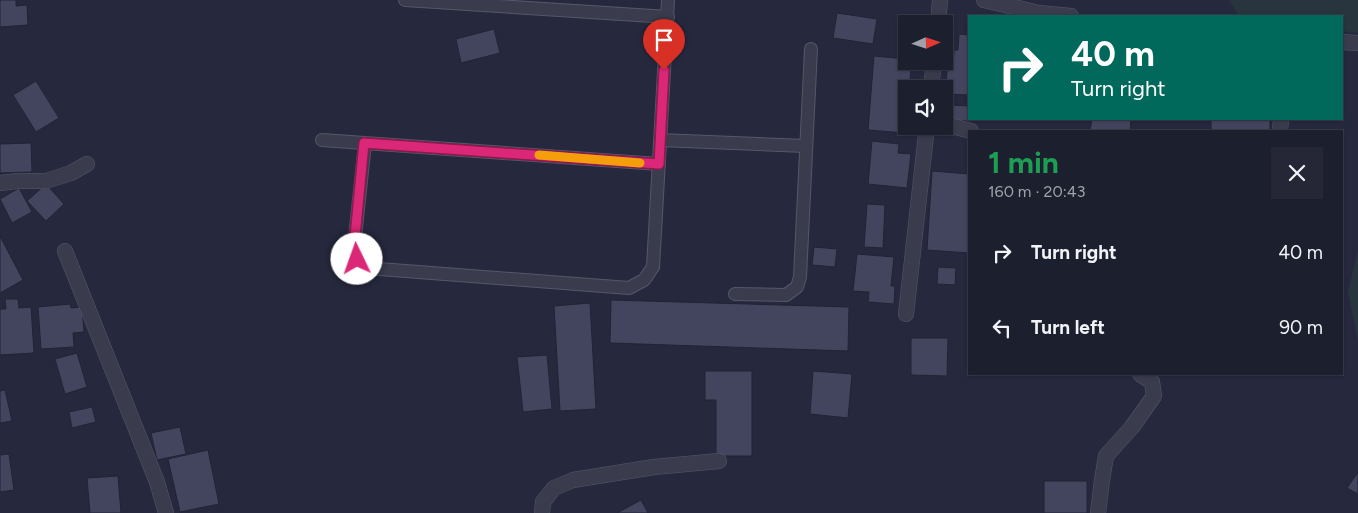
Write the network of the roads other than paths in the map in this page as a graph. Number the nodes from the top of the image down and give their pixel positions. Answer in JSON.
{"nodes":[{"id":1,"x":406,"y":0,"type":"edge"},
{"id":2,"x":668,"y":0,"type":"edge"},
{"id":3,"x":940,"y":0,"type":"edge"},
{"id":4,"x":984,"y":0,"type":"edge"},
{"id":5,"x":1039,"y":6,"type":"edge"},
{"id":6,"x":939,"y":15,"type":"edge"},
{"id":7,"x":1068,"y":15,"type":"edge"},
{"id":8,"x":668,"y":16,"type":"junction"},
{"id":9,"x":1343,"y":42,"type":"edge"},
{"id":10,"x":1358,"y":43,"type":"edge"},
{"id":11,"x":811,"y":49,"type":"dead end"},
{"id":12,"x":953,"y":126,"type":"edge"},
{"id":13,"x":968,"y":130,"type":"edge"},
{"id":14,"x":925,"y":135,"type":"edge"},
{"id":15,"x":322,"y":140,"type":"dead end"},
{"id":16,"x":660,"y":140,"type":"junction"},
{"id":17,"x":364,"y":143,"type":"junction"},
{"id":18,"x":806,"y":146,"type":"junction"},
{"id":19,"x":87,"y":164,"type":"dead end"},
{"id":20,"x":659,"y":164,"type":"junction"},
{"id":21,"x":0,"y":183,"type":"edge"},
{"id":22,"x":65,"y":251,"type":"dead end"},
{"id":23,"x":735,"y":294,"type":"dead end"},
{"id":24,"x":906,"y":314,"type":"dead end"},
{"id":25,"x":1142,"y":375,"type":"edge"},
{"id":26,"x":719,"y":461,"type":"dead end"},
{"id":27,"x":166,"y":513,"type":"edge"},
{"id":28,"x":542,"y":513,"type":"edge"},
{"id":29,"x":1098,"y":513,"type":"edge"}],
"edges":[{"from":1,"to":8,"type":"lane"},
{"from":2,"to":8,"type":"lane"},
{"from":3,"to":6,"type":"street"},
{"from":4,"to":5,"type":"street"},
{"from":5,"to":7,"type":"street"},
{"from":8,"to":16,"type":"lane"},
{"from":9,"to":10,"type":"street"},
{"from":11,"to":18,"type":"lane"},
{"from":12,"to":13,"type":"street"},
{"from":14,"to":24,"type":"street"},
{"from":15,"to":17,"type":"lane"},
{"from":16,"to":18,"type":"lane"},
{"from":16,"to":20,"type":"lane"},
{"from":17,"to":20,"type":"lane"},
{"from":17,"to":20,"type":"lane"},
{"from":18,"to":23,"type":"lane"},
{"from":19,"to":21,"type":"street"},
{"from":22,"to":27,"type":"street"},
{"from":25,"to":29,"type":"street"},
{"from":26,"to":28,"type":"street"}]}
